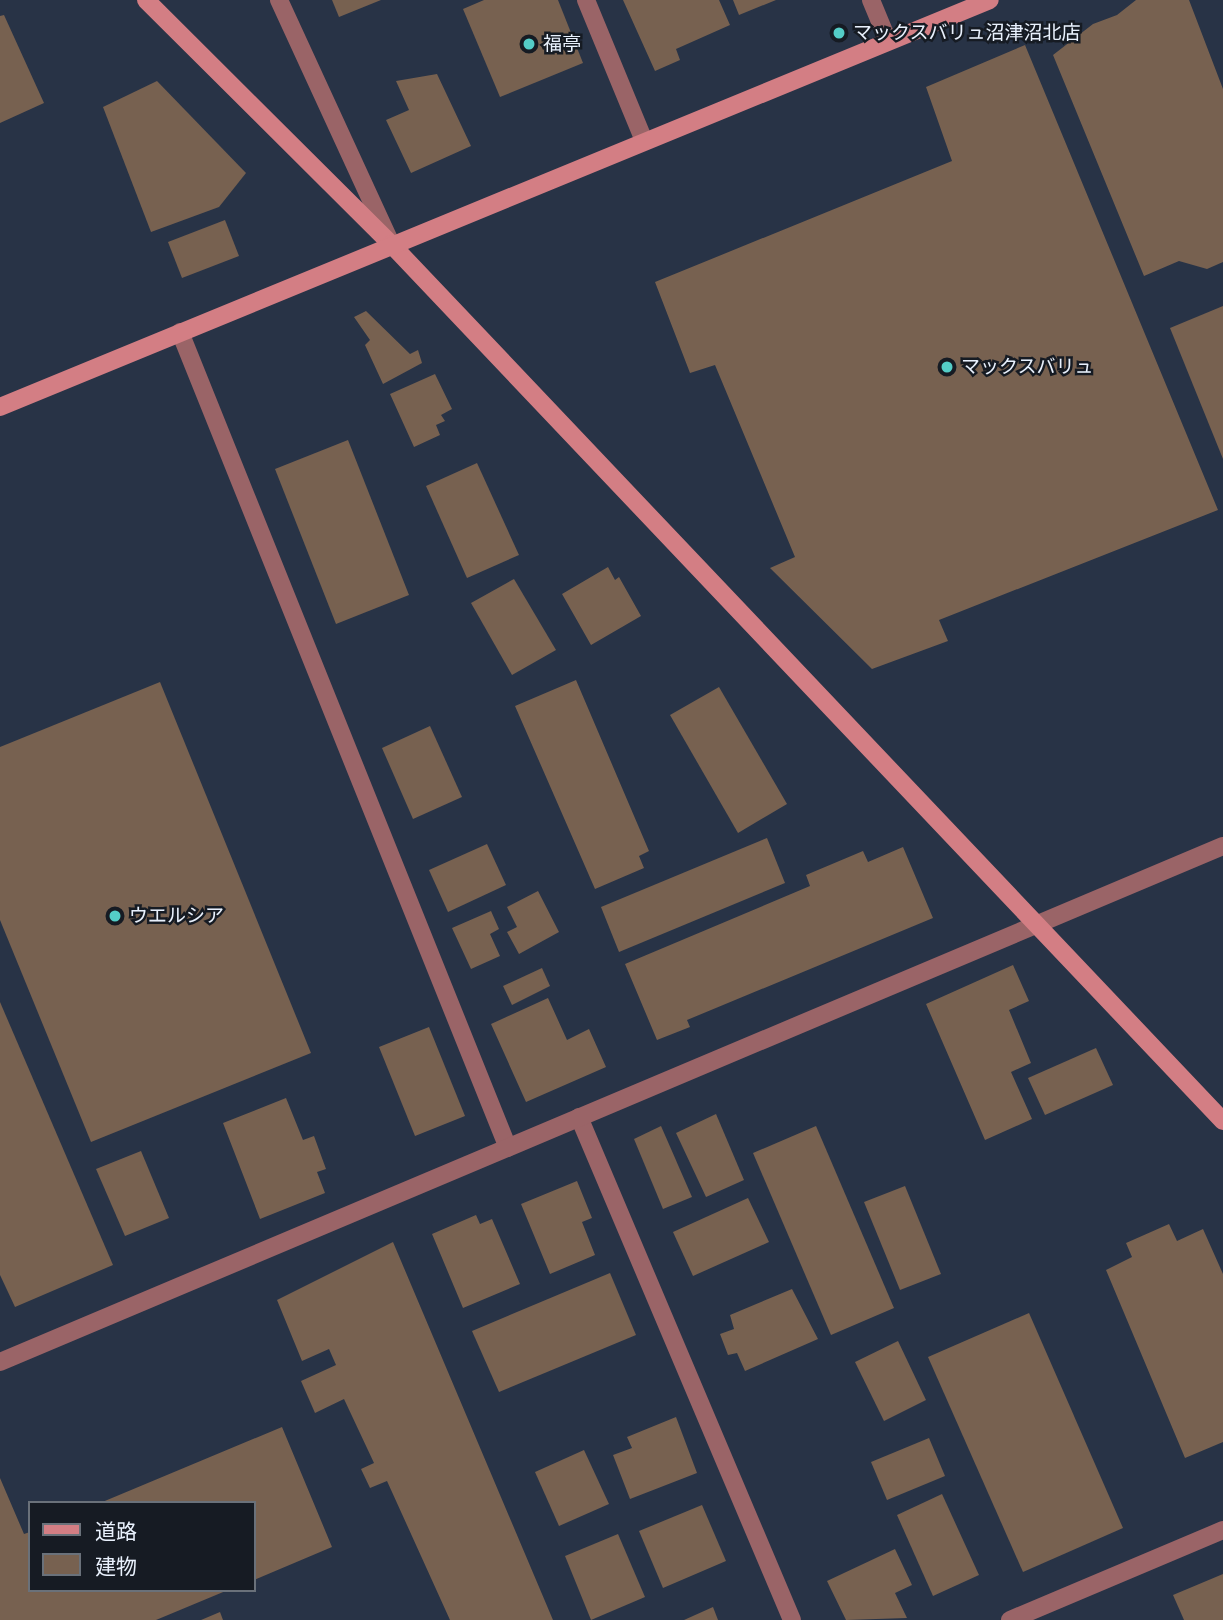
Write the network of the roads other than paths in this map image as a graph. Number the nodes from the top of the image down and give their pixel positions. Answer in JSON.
{"nodes":[{"id":1,"x":146,"y":0,"type":"edge"},
{"id":2,"x":279,"y":0,"type":"edge"},
{"id":3,"x":586,"y":0,"type":"edge"},
{"id":4,"x":872,"y":0,"type":"edge"},
{"id":5,"x":990,"y":0,"type":"edge"},
{"id":6,"x":888,"y":41,"type":"junction"},
{"id":7,"x":644,"y":141,"type":"junction"},
{"id":8,"x":391,"y":244,"type":"junction"},
{"id":9,"x":180,"y":332,"type":"junction"},
{"id":10,"x":0,"y":407,"type":"edge"},
{"id":11,"x":1223,"y":846,"type":"edge"},
{"id":12,"x":1033,"y":925,"type":"junction"},
{"id":13,"x":579,"y":1117,"type":"junction"},
{"id":14,"x":1223,"y":1121,"type":"edge"},
{"id":15,"x":508,"y":1148,"type":"junction"},
{"id":16,"x":0,"y":1362,"type":"edge"},
{"id":17,"x":1223,"y":1530,"type":"edge"},
{"id":18,"x":792,"y":1620,"type":"edge"},
{"id":19,"x":1010,"y":1620,"type":"edge"}],
"edges":[{"from":1,"to":8,"type":"street"},
{"from":2,"to":8,"type":"street"},
{"from":3,"to":7,"type":"street"},
{"from":4,"to":6,"type":"street"},
{"from":5,"to":6,"type":"street"},
{"from":6,"to":7,"type":"street"},
{"from":7,"to":8,"type":"street"},
{"from":8,"to":9,"type":"street"},
{"from":8,"to":12,"type":"street"},
{"from":9,"to":10,"type":"street"},
{"from":9,"to":15,"type":"street"},
{"from":11,"to":12,"type":"street"},
{"from":12,"to":13,"type":"street"},
{"from":12,"to":14,"type":"street"},
{"from":13,"to":15,"type":"street"},
{"from":13,"to":18,"type":"street"},
{"from":15,"to":16,"type":"street"},
{"from":17,"to":19,"type":"street"}]}
